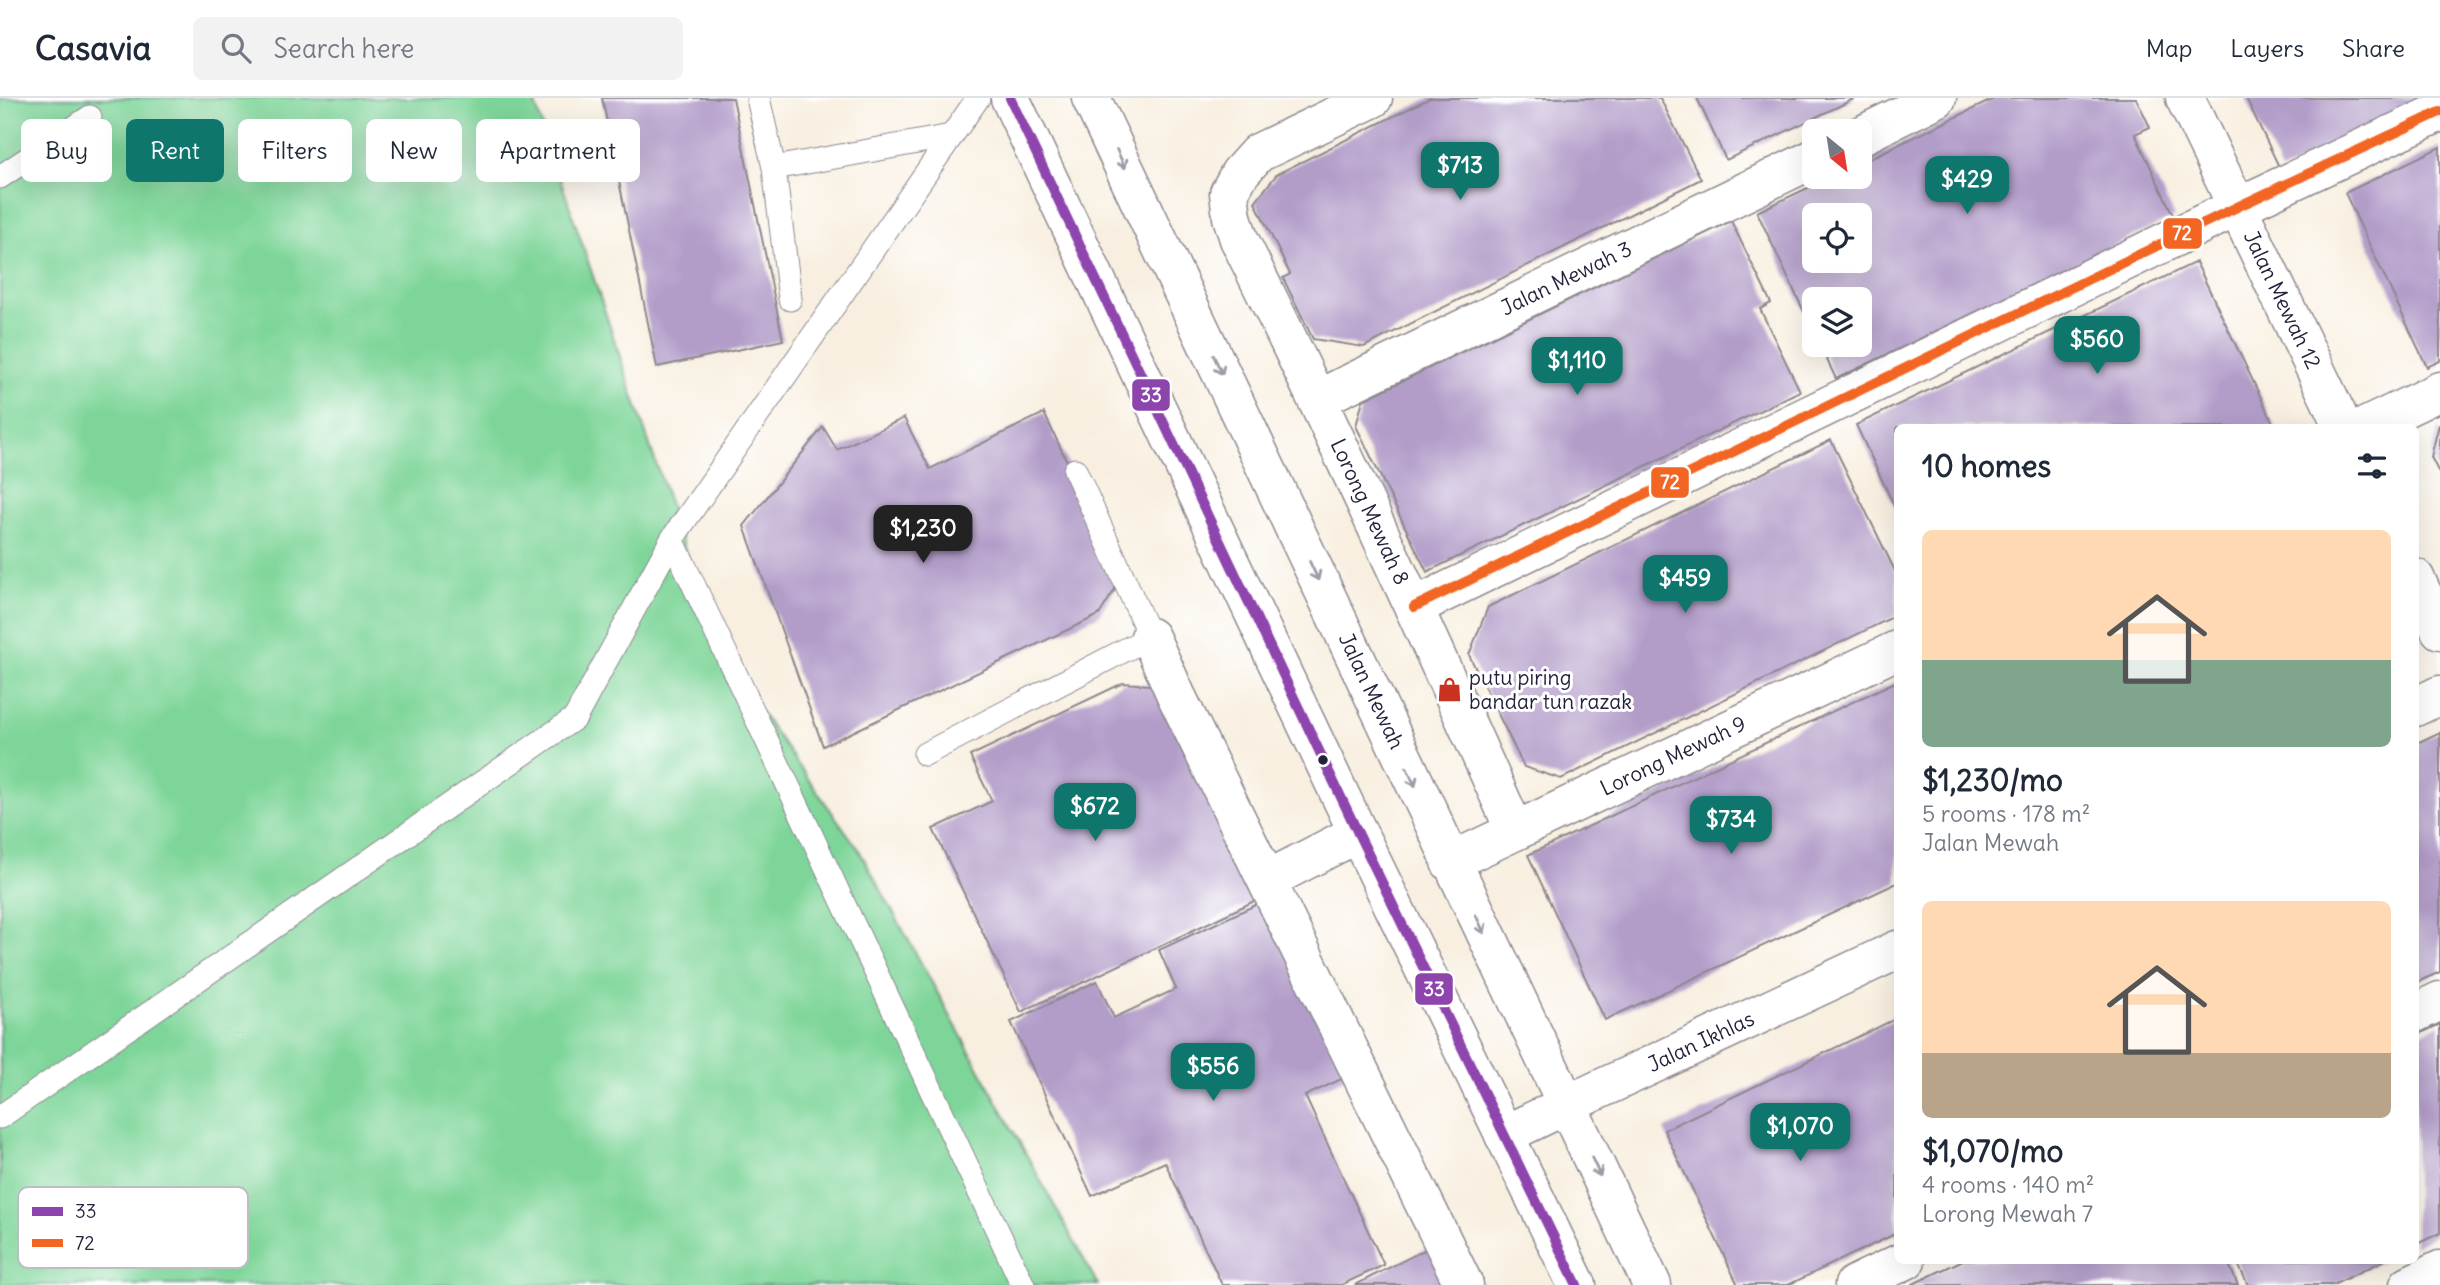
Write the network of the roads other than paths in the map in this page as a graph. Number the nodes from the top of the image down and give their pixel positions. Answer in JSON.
{"nodes":[{"id":1,"x":758,"y":98,"type":"edge"},
{"id":2,"x":978,"y":98,"type":"edge"},
{"id":3,"x":1010,"y":98,"type":"edge"},
{"id":4,"x":1373,"y":98,"type":"edge"},
{"id":5,"x":1937,"y":98,"type":"edge"},
{"id":6,"x":2185,"y":98,"type":"edge"},
{"id":7,"x":1102,"y":105,"type":"edge"},
{"id":8,"x":2440,"y":112,"type":"edge"},
{"id":9,"x":90,"y":117,"type":"dead end"},
{"id":10,"x":1872,"y":130,"type":"edge"},
{"id":11,"x":951,"y":136,"type":"junction"},
{"id":12,"x":1802,"y":164,"type":"edge"},
{"id":13,"x":774,"y":168,"type":"junction"},
{"id":14,"x":0,"y":177,"type":"edge"},
{"id":15,"x":2237,"y":206,"type":"junction"},
{"id":16,"x":790,"y":299,"type":"dead end"},
{"id":17,"x":2440,"y":391,"type":"edge"},
{"id":18,"x":1318,"y":399,"type":"junction"},
{"id":19,"x":2342,"y":424,"type":"edge"},
{"id":20,"x":2371,"y":424,"type":"edge"},
{"id":21,"x":1075,"y":470,"type":"dead end"},
{"id":22,"x":672,"y":539,"type":"junction"},
{"id":23,"x":2419,"y":586,"type":"edge"},
{"id":24,"x":1414,"y":607,"type":"junction"},
{"id":25,"x":2440,"y":630,"type":"edge"},
{"id":26,"x":1150,"y":637,"type":"junction"},
{"id":27,"x":1894,"y":651,"type":"edge"},
{"id":28,"x":2440,"y":695,"type":"edge"},
{"id":29,"x":2419,"y":705,"type":"edge"},
{"id":30,"x":925,"y":754,"type":"dead end"},
{"id":31,"x":1515,"y":831,"type":"junction"},
{"id":32,"x":1358,"y":833,"type":"junction"},
{"id":33,"x":1450,"y":862,"type":"junction"},
{"id":34,"x":1267,"y":880,"type":"junction"},
{"id":35,"x":1894,"y":951,"type":"edge"},
{"id":36,"x":2440,"y":1001,"type":"edge"},
{"id":37,"x":2419,"y":1011,"type":"edge"},
{"id":38,"x":1566,"y":1105,"type":"junction"},
{"id":39,"x":0,"y":1117,"type":"edge"},
{"id":40,"x":1504,"y":1135,"type":"junction"},
{"id":41,"x":1898,"y":1264,"type":"edge"},
{"id":42,"x":2440,"y":1270,"type":"edge"},
{"id":43,"x":1023,"y":1285,"type":"edge"},
{"id":44,"x":1464,"y":1285,"type":"edge"},
{"id":45,"x":1577,"y":1285,"type":"edge"},
{"id":46,"x":1652,"y":1285,"type":"edge"},
{"id":47,"x":1854,"y":1285,"type":"edge"},
{"id":48,"x":2409,"y":1285,"type":"edge"}],
"edges":[{"from":1,"to":13,"type":"lane"},
{"from":2,"to":11,"type":"lane"},
{"from":3,"to":32,"type":"street"},
{"from":4,"to":18,"type":"street","name":"Lorong Mewah 8"},
{"from":5,"to":10,"type":"street"},
{"from":6,"to":15,"type":"street","name":"Jalan Mewah 12"},
{"from":7,"to":33,"type":"street","name":"Jalan Mewah","one_way":true},
{"from":8,"to":15,"type":"street"},
{"from":9,"to":14,"type":"lane"},
{"from":11,"to":13,"type":"lane"},
{"from":11,"to":22,"type":"lane"},
{"from":12,"to":18,"type":"street","name":"Jalan Mewah 3"},
{"from":13,"to":16,"type":"lane"},
{"from":15,"to":19,"type":"street","name":"Jalan Mewah 12"},
{"from":15,"to":24,"type":"street"},
{"from":17,"to":20,"type":"street"},
{"from":18,"to":24,"type":"street","name":"Lorong Mewah 8"},
{"from":21,"to":26,"type":"lane"},
{"from":22,"to":39,"type":"lane"},
{"from":22,"to":43,"type":"lane"},
{"from":23,"to":25,"type":"street"},
{"from":24,"to":31,"type":"street","name":"Lorong Mewah 8"},
{"from":26,"to":30,"type":"lane"},
{"from":26,"to":34,"type":"street"},
{"from":27,"to":31,"type":"street","name":"Lorong Mewah 9"},
{"from":28,"to":29,"type":"street"},
{"from":31,"to":33,"type":"street","name":"Lorong Mewah 9"},
{"from":32,"to":34,"type":"street"},
{"from":32,"to":40,"type":"street"},
{"from":33,"to":38,"type":"street","name":"Jalan Mewah","one_way":true},
{"from":34,"to":44,"type":"street"},
{"from":35,"to":38,"type":"street","name":"Jalan Ikhlas"},
{"from":36,"to":37,"type":"street"},
{"from":38,"to":40,"type":"street","name":"Jalan Ikhlas"},
{"from":38,"to":46,"type":"street","name":"Jalan Mewah","one_way":true},
{"from":40,"to":45,"type":"street"},
{"from":41,"to":47,"type":"street"},
{"from":42,"to":48,"type":"street"}]}
